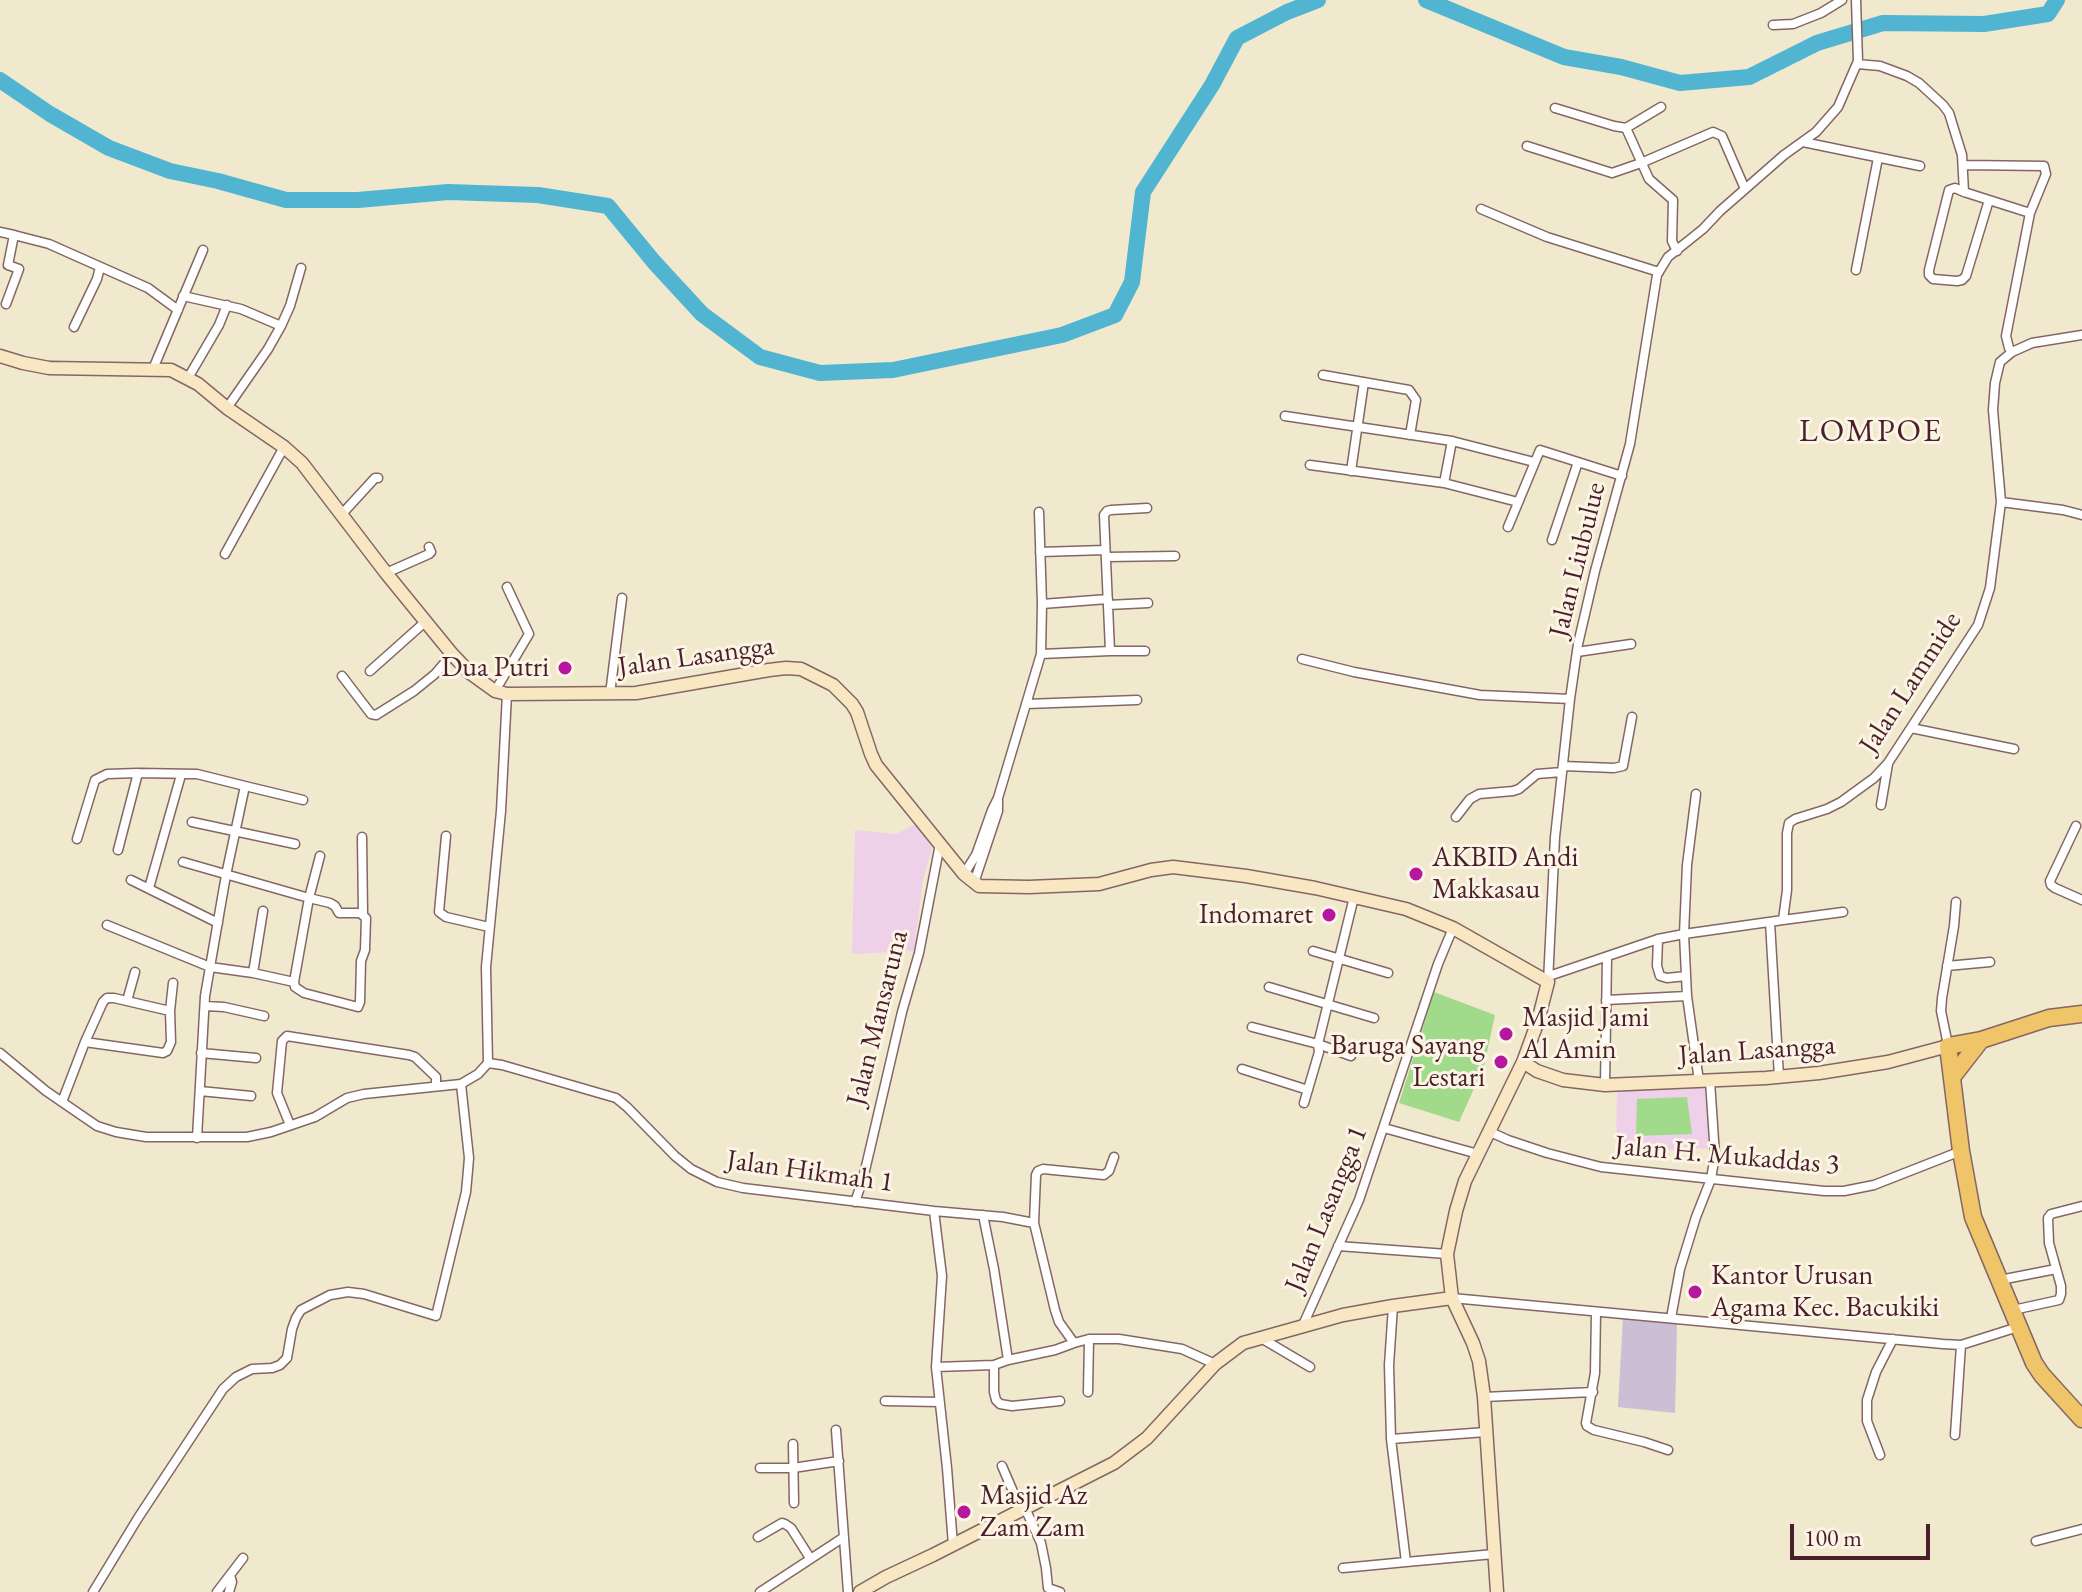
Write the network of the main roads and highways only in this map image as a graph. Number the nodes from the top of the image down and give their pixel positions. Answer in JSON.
{"nodes":[{"id":1,"x":2082,"y":1014,"type":"edge"},
{"id":2,"x":1981,"y":1040,"type":"junction"},
{"id":3,"x":1953,"y":1076,"type":"junction"},
{"id":4,"x":2082,"y":1419,"type":"edge"}],
"edges":[{"from":1,"to":2,"type":"highway"},
{"from":2,"to":3,"type":"highway"},
{"from":2,"to":3,"type":"highway"},
{"from":3,"to":4,"type":"highway"}]}
